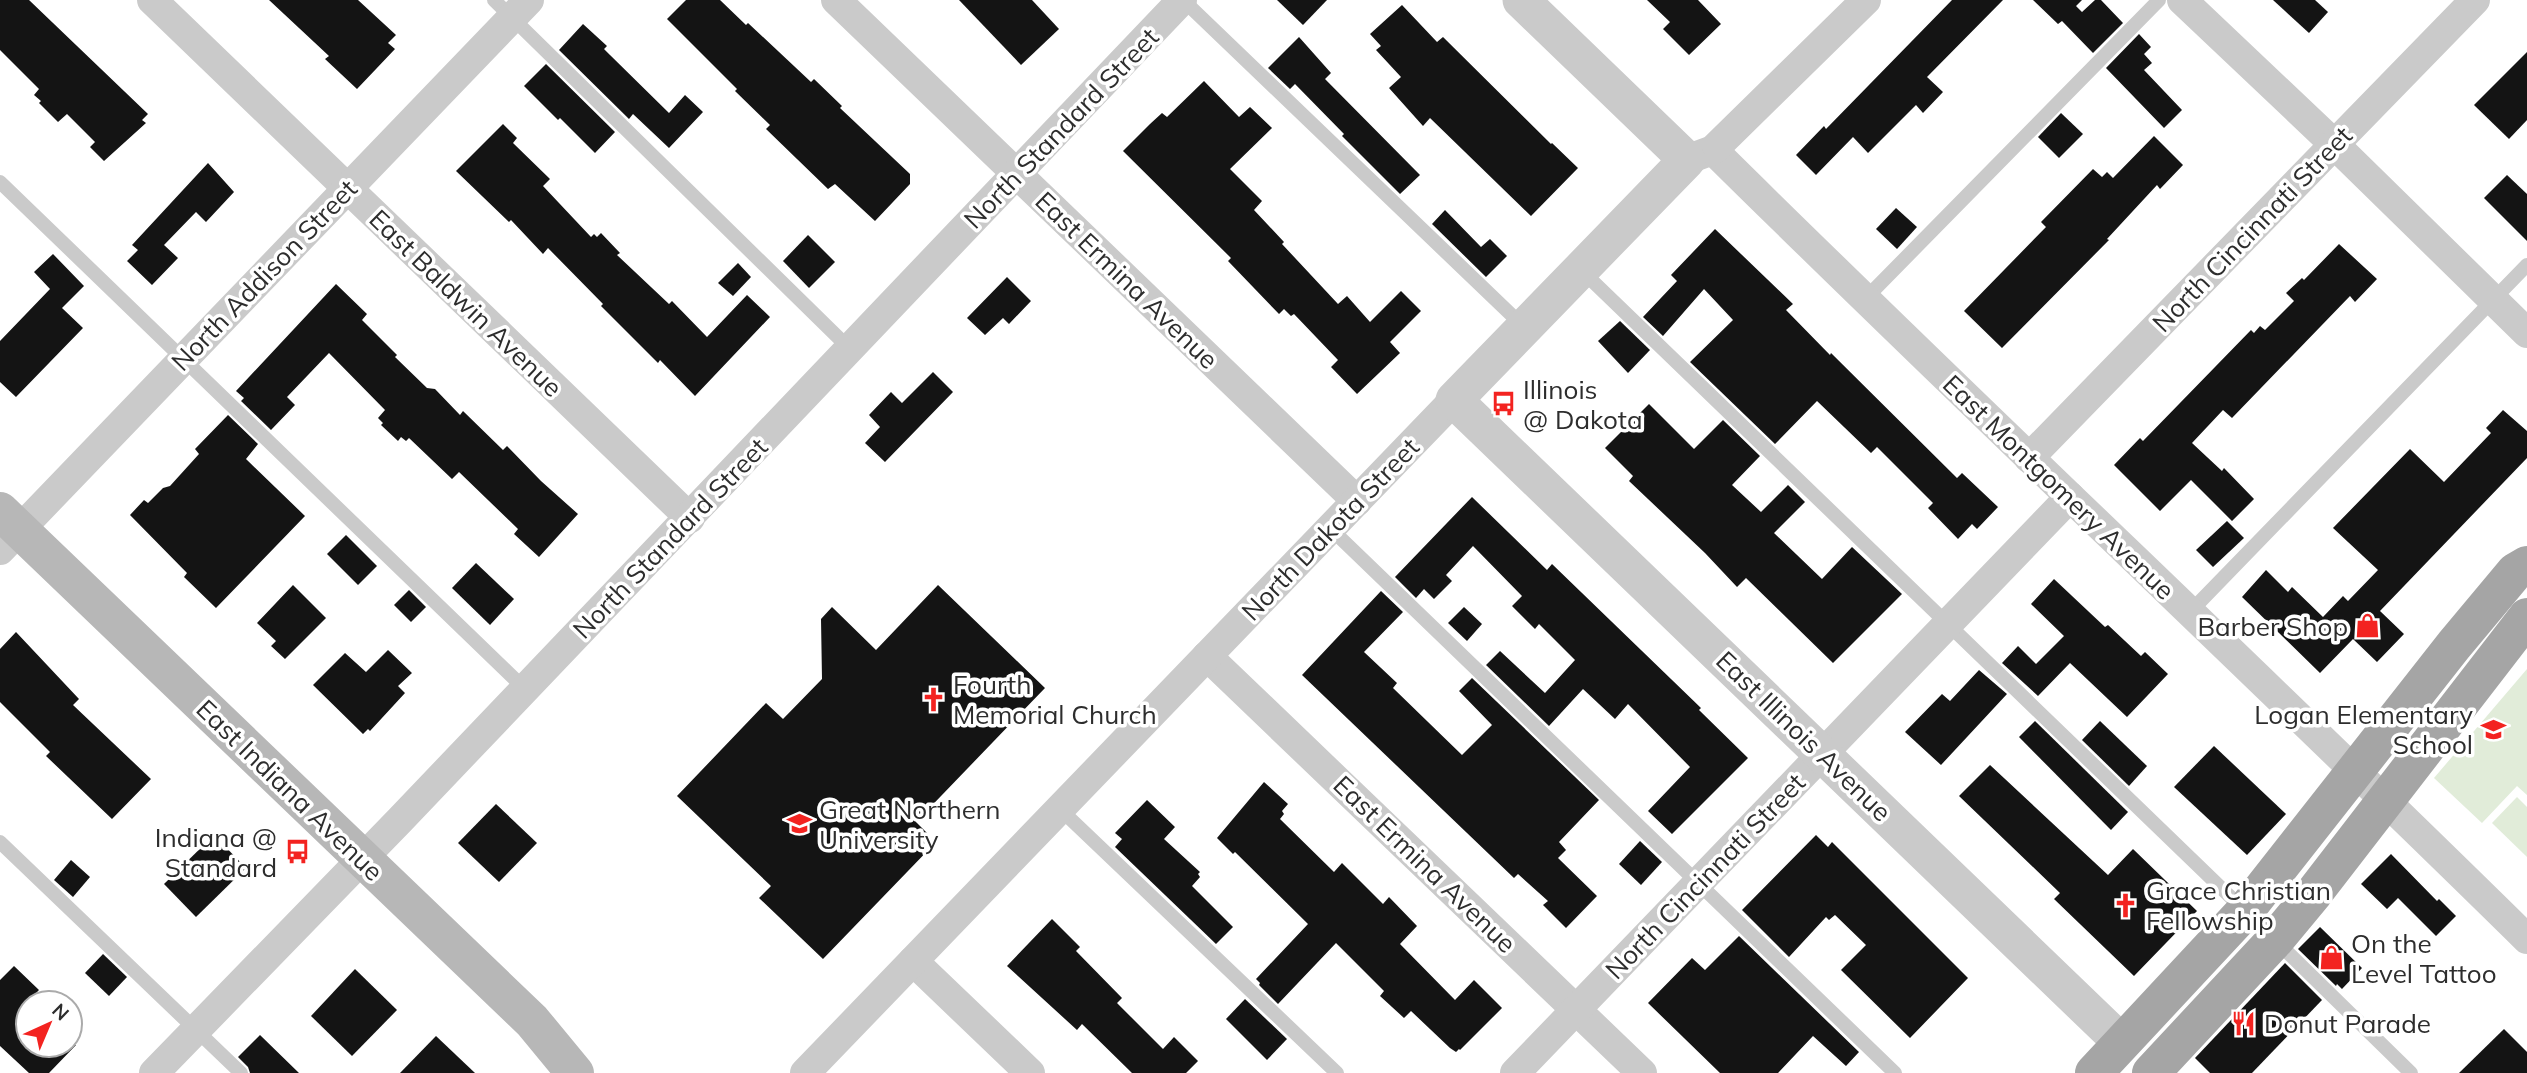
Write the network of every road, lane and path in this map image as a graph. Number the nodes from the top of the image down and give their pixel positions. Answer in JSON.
{"nodes":[{"id":1,"x":152,"y":0,"type":"edge"},
{"id":2,"x":836,"y":0,"type":"edge"},
{"id":3,"x":1182,"y":0,"type":"edge"},
{"id":4,"x":1521,"y":0,"type":"edge"},
{"id":5,"x":2160,"y":0,"type":"edge"},
{"id":6,"x":2182,"y":0,"type":"edge"},
{"id":7,"x":2475,"y":0,"type":"edge"},
{"id":8,"x":1855,"y":4,"type":"edge"},
{"id":9,"x":511,"y":6,"type":"edge"},
{"id":10,"x":2334,"y":144,"type":"junction"},
{"id":11,"x":1700,"y":155,"type":"junction"},
{"id":12,"x":1017,"y":173,"type":"junction"},
{"id":13,"x":0,"y":182,"type":"edge"},
{"id":14,"x":348,"y":189,"type":"junction"},
{"id":15,"x":2527,"y":265,"type":"edge"},
{"id":16,"x":1580,"y":269,"type":"junction"},
{"id":17,"x":1865,"y":299,"type":"junction"},
{"id":18,"x":2493,"y":300,"type":"junction"},
{"id":19,"x":1523,"y":327,"type":"junction"},
{"id":20,"x":2527,"y":333,"type":"edge"},
{"id":21,"x":851,"y":349,"type":"junction"},
{"id":22,"x":183,"y":359,"type":"junction"},
{"id":23,"x":1454,"y":400,"type":"junction"},
{"id":24,"x":2029,"y":458,"type":"junction"},
{"id":25,"x":2070,"y":497,"type":"junction"},
{"id":26,"x":1357,"y":501,"type":"junction"},
{"id":27,"x":690,"y":518,"type":"junction"},
{"id":28,"x":1330,"y":528,"type":"junction"},
{"id":29,"x":6,"y":530,"type":"edge"},
{"id":30,"x":2527,"y":565,"type":"edge"},
{"id":31,"x":2189,"y":613,"type":"junction"},
{"id":32,"x":2527,"y":617,"type":"edge"},
{"id":33,"x":1948,"y":624,"type":"junction"},
{"id":34,"x":1207,"y":656,"type":"junction"},
{"id":35,"x":525,"y":689,"type":"junction"},
{"id":36,"x":1822,"y":754,"type":"junction"},
{"id":37,"x":2357,"y":772,"type":"junction"},
{"id":38,"x":2387,"y":801,"type":"junction"},
{"id":39,"x":1060,"y":809,"type":"junction"},
{"id":40,"x":0,"y":842,"type":"edge"},
{"id":41,"x":363,"y":859,"type":"junction"},
{"id":42,"x":1697,"y":884,"type":"junction"},
{"id":43,"x":2245,"y":911,"type":"junction"},
{"id":44,"x":2527,"y":939,"type":"edge"},
{"id":45,"x":2275,"y":940,"type":"junction"},
{"id":46,"x":913,"y":961,"type":"junction"},
{"id":47,"x":1576,"y":1010,"type":"junction"},
{"id":48,"x":196,"y":1030,"type":"junction"},
{"id":49,"x":2122,"y":1043,"type":"junction"},
{"id":50,"x":154,"y":1073,"type":"edge"},
{"id":51,"x":241,"y":1073,"type":"edge"},
{"id":52,"x":575,"y":1073,"type":"edge"},
{"id":53,"x":804,"y":1073,"type":"edge"},
{"id":54,"x":1030,"y":1073,"type":"edge"},
{"id":55,"x":1337,"y":1073,"type":"edge"},
{"id":56,"x":1515,"y":1073,"type":"edge"},
{"id":57,"x":1642,"y":1073,"type":"edge"},
{"id":58,"x":1895,"y":1073,"type":"edge"},
{"id":59,"x":2094,"y":1073,"type":"edge"},
{"id":60,"x":2152,"y":1073,"type":"edge"},
{"id":61,"x":2411,"y":1073,"type":"edge"}],
"edges":[{"from":1,"to":14,"type":"street","name":"East Baldwin Avenue"},
{"from":2,"to":12,"type":"street","name":"East Ermina Avenue"},
{"from":3,"to":12,"type":"street","name":"North Standard Street"},
{"from":3,"to":19,"type":"lane"},
{"from":4,"to":11,"type":"street","name":"East Montgomery Avenue"},
{"from":5,"to":17,"type":"lane"},
{"from":6,"to":10,"type":"street"},
{"from":7,"to":10,"type":"street","name":"North Cincinnati Street"},
{"from":8,"to":11,"type":"street","name":"North Dakota Street"},
{"from":9,"to":14,"type":"street","name":"North Addison Street"},
{"from":9,"to":21,"type":"lane"},
{"from":10,"to":18,"type":"street"},
{"from":10,"to":24,"type":"street","name":"North Cincinnati Street"},
{"from":11,"to":16,"type":"street","name":"North Dakota Street"},
{"from":11,"to":17,"type":"street","name":"East Montgomery Avenue"},
{"from":12,"to":21,"type":"street","name":"North Standard Street"},
{"from":12,"to":26,"type":"street","name":"East Ermina Avenue"},
{"from":13,"to":22,"type":"lane"},
{"from":14,"to":22,"type":"street","name":"North Addison Street"},
{"from":14,"to":27,"type":"street","name":"East Baldwin Avenue"},
{"from":15,"to":18,"type":"lane"},
{"from":16,"to":19,"type":"street","name":"North Dakota Street"},
{"from":16,"to":33,"type":"lane"},
{"from":17,"to":24,"type":"street","name":"East Montgomery Avenue"},
{"from":18,"to":20,"type":"street"},
{"from":18,"to":31,"type":"lane"},
{"from":19,"to":23,"type":"street","name":"North Dakota Street"},
{"from":21,"to":27,"type":"street","name":"North Standard Street"},
{"from":22,"to":29,"type":"street","name":"North Addison Street"},
{"from":22,"to":35,"type":"lane"},
{"from":23,"to":26,"type":"street","name":"North Dakota Street"},
{"from":23,"to":36,"type":"street","name":"East Illinois Avenue"},
{"from":24,"to":25,"type":"street","name":"East Montgomery Avenue"},
{"from":25,"to":31,"type":"street","name":"East Montgomery Avenue"},
{"from":25,"to":33,"type":"street","name":"North Cincinnati Street"},
{"from":26,"to":28,"type":"street","name":"North Dakota Street"},
{"from":27,"to":35,"type":"street","name":"North Standard Street"},
{"from":28,"to":34,"type":"street","name":"North Dakota Street"},
{"from":28,"to":42,"type":"lane"},
{"from":29,"to":41,"type":"main road","name":"East Indiana Avenue"},
{"from":30,"to":37,"type":"main road"},
{"from":31,"to":37,"type":"street","name":"East Montgomery Avenue"},
{"from":32,"to":38,"type":"main road"},
{"from":33,"to":36,"type":"street","name":"North Cincinnati Street"},
{"from":33,"to":43,"type":"lane"},
{"from":34,"to":39,"type":"street","name":"North Dakota Street"},
{"from":34,"to":47,"type":"street","name":"East Ermina Avenue"},
{"from":35,"to":41,"type":"street","name":"North Standard Street"},
{"from":36,"to":42,"type":"street","name":"North Cincinnati Street"},
{"from":36,"to":49,"type":"street","name":"East Illinois Avenue"},
{"from":37,"to":38,"type":"street","name":"East Montgomery Avenue"},
{"from":37,"to":43,"type":"main road"},
{"from":38,"to":44,"type":"street","name":"East Montgomery Avenue"},
{"from":38,"to":45,"type":"main road"},
{"from":39,"to":46,"type":"street","name":"North Dakota Street"},
{"from":39,"to":55,"type":"lane"},
{"from":40,"to":48,"type":"lane"},
{"from":41,"to":48,"type":"street","name":"North Standard Street"},
{"from":41,"to":52,"type":"main road","name":"East Indiana Avenue"},
{"from":42,"to":47,"type":"street","name":"North Cincinnati Street"},
{"from":42,"to":58,"type":"lane"},
{"from":43,"to":49,"type":"main road"},
{"from":45,"to":60,"type":"main road"},
{"from":45,"to":61,"type":"lane"},
{"from":46,"to":53,"type":"street","name":"North Dakota Street"},
{"from":46,"to":54,"type":"street"},
{"from":47,"to":56,"type":"street","name":"North Cincinnati Street"},
{"from":47,"to":57,"type":"street","name":"East Ermina Avenue"},
{"from":48,"to":50,"type":"street","name":"North Standard Street"},
{"from":48,"to":51,"type":"lane"},
{"from":49,"to":59,"type":"main road"},
{"from":49,"to":60,"type":"main road","name":"East Illinois Avenue"}]}
